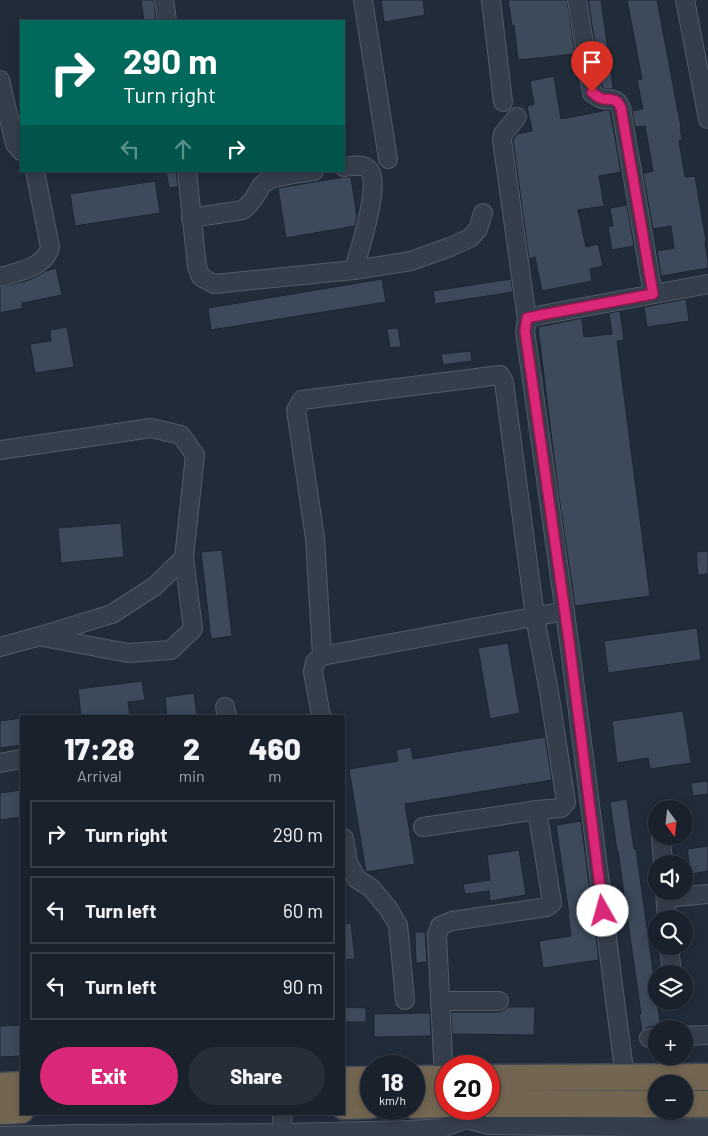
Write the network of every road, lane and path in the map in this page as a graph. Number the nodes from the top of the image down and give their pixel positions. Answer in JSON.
{"nodes":[{"id":1,"x":164,"y":0,"type":"edge"},
{"id":2,"x":363,"y":0,"type":"edge"},
{"id":3,"x":491,"y":0,"type":"edge"},
{"id":4,"x":577,"y":0,"type":"edge"},
{"id":5,"x":685,"y":0,"type":"edge"},
{"id":6,"x":168,"y":20,"type":"edge"},
{"id":7,"x":1,"y":89,"type":"edge"},
{"id":8,"x":503,"y":102,"type":"dead end"},
{"id":9,"x":517,"y":117,"type":"dead end"},
{"id":10,"x":708,"y":119,"type":"edge"},
{"id":11,"x":20,"y":151,"type":"edge"},
{"id":12,"x":388,"y":159,"type":"dead end"},
{"id":13,"x":345,"y":167,"type":"edge"},
{"id":14,"x":35,"y":172,"type":"edge"},
{"id":15,"x":187,"y":172,"type":"edge"},
{"id":16,"x":307,"y":172,"type":"edge"},
{"id":17,"x":483,"y":213,"type":"dead end"},
{"id":18,"x":192,"y":218,"type":"junction"},
{"id":19,"x":354,"y":270,"type":"junction"},
{"id":20,"x":0,"y":277,"type":"edge"},
{"id":21,"x":708,"y":284,"type":"edge"},
{"id":22,"x":653,"y":294,"type":"junction"},
{"id":23,"x":527,"y":318,"type":"junction"},
{"id":24,"x":0,"y":450,"type":"edge"},
{"id":25,"x":184,"y":558,"type":"junction"},
{"id":26,"x":565,"y":612,"type":"junction"},
{"id":27,"x":535,"y":617,"type":"junction"},
{"id":28,"x":40,"y":636,"type":"junction"},
{"id":29,"x":0,"y":647,"type":"edge"},
{"id":30,"x":322,"y":656,"type":"junction"},
{"id":31,"x":321,"y":715,"type":"edge"},
{"id":32,"x":20,"y":759,"type":"edge"},
{"id":33,"x":0,"y":763,"type":"edge"},
{"id":34,"x":537,"y":810,"type":"junction"},
{"id":35,"x":423,"y":827,"type":"dead end"},
{"id":36,"x":345,"y":844,"type":"edge"},
{"id":37,"x":693,"y":894,"type":"edge"},
{"id":38,"x":708,"y":894,"type":"edge"},
{"id":39,"x":405,"y":1000,"type":"dead end"},
{"id":40,"x":499,"y":1001,"type":"dead end"},
{"id":41,"x":440,"y":1002,"type":"junction"},
{"id":42,"x":708,"y":1035,"type":"edge"},
{"id":43,"x":693,"y":1036,"type":"edge"},
{"id":44,"x":448,"y":1055,"type":"edge"},
{"id":45,"x":708,"y":1077,"type":"edge"},
{"id":46,"x":500,"y":1078,"type":"edge"},
{"id":47,"x":625,"y":1078,"type":"junction"},
{"id":48,"x":345,"y":1080,"type":"edge"},
{"id":49,"x":360,"y":1080,"type":"edge"},
{"id":50,"x":20,"y":1085,"type":"edge"},
{"id":51,"x":0,"y":1086,"type":"edge"},
{"id":52,"x":500,"y":1104,"type":"edge"},
{"id":53,"x":648,"y":1104,"type":"edge"},
{"id":54,"x":693,"y":1104,"type":"edge"},
{"id":55,"x":708,"y":1104,"type":"edge"},
{"id":56,"x":360,"y":1105,"type":"edge"},
{"id":57,"x":345,"y":1106,"type":"edge"},
{"id":58,"x":20,"y":1110,"type":"edge"},
{"id":59,"x":0,"y":1111,"type":"edge"},
{"id":60,"x":282,"y":1115,"type":"edge"},
{"id":61,"x":447,"y":1120,"type":"edge"},
{"id":62,"x":481,"y":1120,"type":"edge"},
{"id":63,"x":708,"y":1128,"type":"edge"},
{"id":64,"x":283,"y":1133,"type":"junction"},
{"id":65,"x":0,"y":1136,"type":"edge"}],
"edges":[{"from":1,"to":6,"type":"lane"},
{"from":2,"to":12,"type":"lane"},
{"from":3,"to":8,"type":"lane"},
{"from":4,"to":22,"type":"lane"},
{"from":5,"to":10,"type":"lane"},
{"from":7,"to":11,"type":"lane"},
{"from":9,"to":23,"type":"lane"},
{"from":13,"to":19,"type":"lane"},
{"from":14,"to":20,"type":"lane"},
{"from":15,"to":18,"type":"lane"},
{"from":16,"to":18,"type":"lane"},
{"from":17,"to":19,"type":"lane"},
{"from":18,"to":19,"type":"lane"},
{"from":21,"to":22,"type":"lane"},
{"from":22,"to":23,"type":"lane"},
{"from":23,"to":26,"type":"lane"},
{"from":24,"to":25,"type":"lane"},
{"from":25,"to":28,"type":"lane"},
{"from":25,"to":28,"type":"lane"},
{"from":26,"to":27,"type":"lane"},
{"from":26,"to":47,"type":"lane"},
{"from":27,"to":30,"type":"lane"},
{"from":27,"to":30,"type":"lane"},
{"from":27,"to":34,"type":"lane"},
{"from":28,"to":29,"type":"lane"},
{"from":30,"to":31,"type":"lane"},
{"from":32,"to":33,"type":"lane"},
{"from":34,"to":35,"type":"lane"},
{"from":34,"to":41,"type":"lane"},
{"from":36,"to":39,"type":"lane"},
{"from":37,"to":38,"type":"lane"},
{"from":40,"to":41,"type":"lane"},
{"from":41,"to":44,"type":"lane"},
{"from":42,"to":43,"type":"lane"},
{"from":45,"to":47,"type":"highway"},
{"from":46,"to":47,"type":"highway"},
{"from":48,"to":49,"type":"highway"},
{"from":50,"to":51,"type":"highway"},
{"from":52,"to":53,"type":"highway"},
{"from":54,"to":55,"type":"highway"},
{"from":56,"to":57,"type":"highway"},
{"from":58,"to":59,"type":"highway"},
{"from":60,"to":64,"type":"lane"},
{"from":61,"to":64,"type":"lane"},
{"from":62,"to":63,"type":"lane"},
{"from":64,"to":65,"type":"lane"}]}
